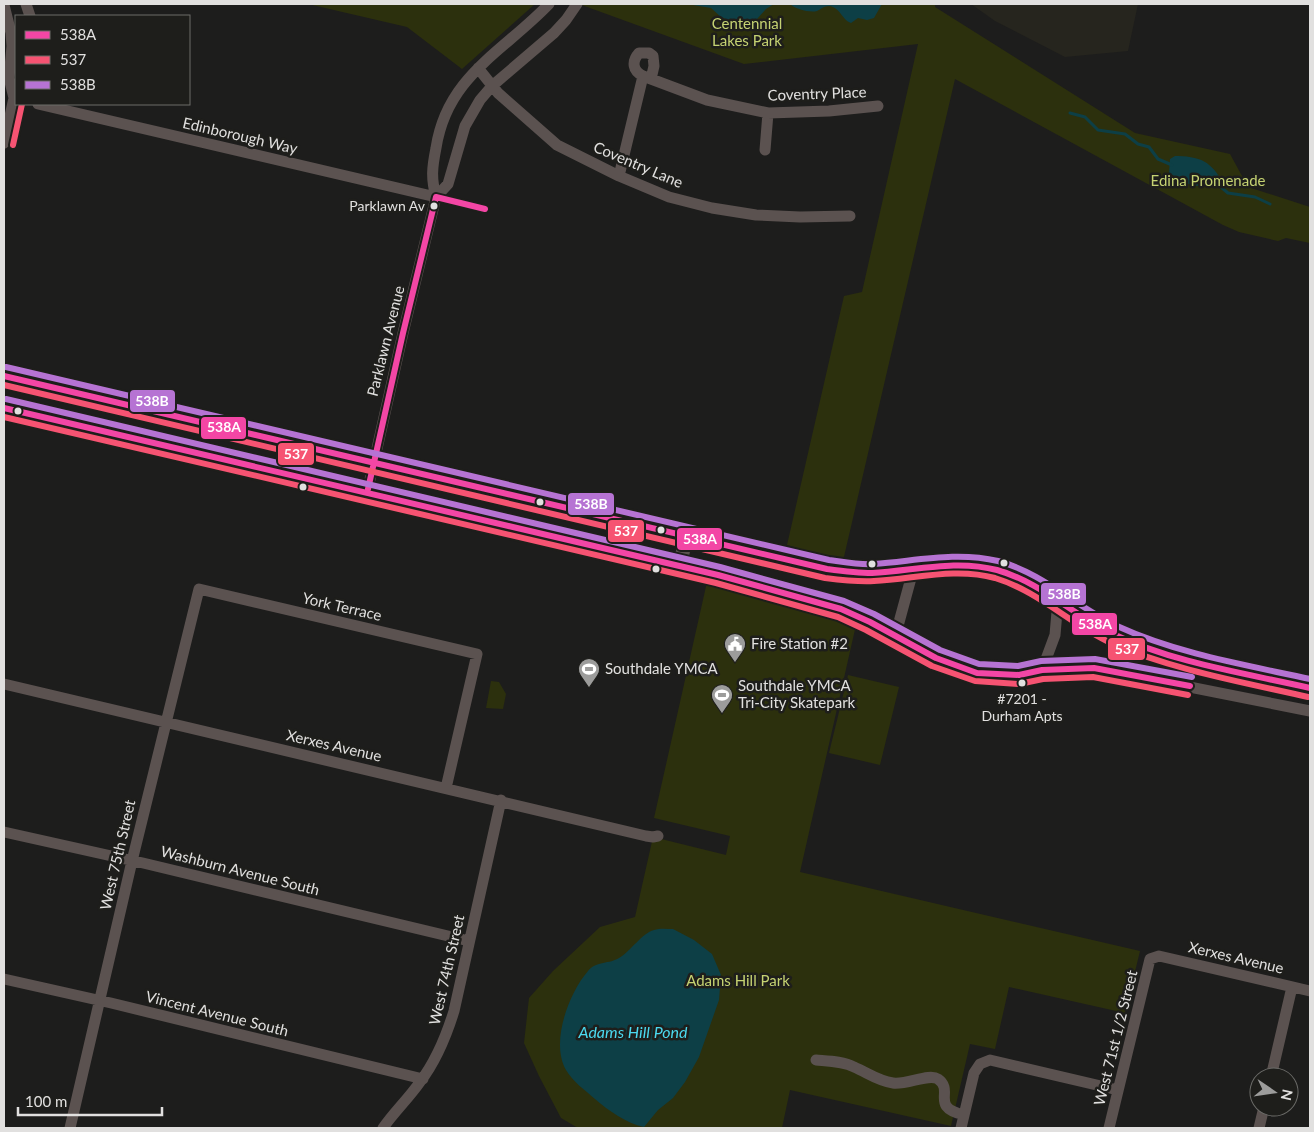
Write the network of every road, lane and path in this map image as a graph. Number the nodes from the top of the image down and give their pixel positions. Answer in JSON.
{"nodes":[{"id":1,"x":549,"y":4,"type":"edge"},
{"id":2,"x":577,"y":4,"type":"edge"},
{"id":3,"x":4,"y":5,"type":"edge"},
{"id":4,"x":478,"y":68,"type":"junction"},
{"id":5,"x":492,"y":86,"type":"junction"},
{"id":6,"x":13,"y":97,"type":"edge"},
{"id":7,"x":42,"y":105,"type":"edge"},
{"id":8,"x":878,"y":106,"type":"dead end"},
{"id":9,"x":768,"y":113,"type":"junction"},
{"id":10,"x":4,"y":143,"type":"edge"},
{"id":11,"x":765,"y":150,"type":"dead end"},
{"id":12,"x":619,"y":176,"type":"junction"},
{"id":13,"x":436,"y":197,"type":"junction"},
{"id":14,"x":850,"y":216,"type":"dead end"},
{"id":15,"x":4,"y":376,"type":"edge"},
{"id":16,"x":4,"y":408,"type":"edge"},
{"id":17,"x":373,"y":463,"type":"junction"},
{"id":18,"x":367,"y":493,"type":"junction"},
{"id":19,"x":686,"y":536,"type":"junction"},
{"id":20,"x":680,"y":566,"type":"junction"},
{"id":21,"x":914,"y":567,"type":"junction"},
{"id":22,"x":199,"y":589,"type":"joint"},
{"id":23,"x":1058,"y":600,"type":"junction"},
{"id":24,"x":895,"y":637,"type":"junction"},
{"id":25,"x":1042,"y":670,"type":"junction"},
{"id":26,"x":4,"y":684,"type":"edge"},
{"id":27,"x":1310,"y":688,"type":"edge"},
{"id":28,"x":1310,"y":710,"type":"edge"},
{"id":29,"x":166,"y":722,"type":"junction"},
{"id":30,"x":446,"y":788,"type":"junction"},
{"id":31,"x":501,"y":800,"type":"junction"},
{"id":32,"x":4,"y":832,"type":"edge"},
{"id":33,"x":658,"y":836,"type":"dead end"},
{"id":34,"x":132,"y":861,"type":"junction"},
{"id":35,"x":469,"y":941,"type":"junction"},
{"id":36,"x":1154,"y":956,"type":"joint"},
{"id":37,"x":4,"y":979,"type":"edge"},
{"id":38,"x":1292,"y":986,"type":"junction"},
{"id":39,"x":1310,"y":991,"type":"edge"},
{"id":40,"x":100,"y":1001,"type":"junction"},
{"id":41,"x":816,"y":1060,"type":"dead end"},
{"id":42,"x":1273,"y":1067,"type":"edge"},
{"id":43,"x":423,"y":1079,"type":"junction"},
{"id":44,"x":1118,"y":1090,"type":"junction"},
{"id":45,"x":964,"y":1115,"type":"junction"},
{"id":46,"x":70,"y":1128,"type":"edge"},
{"id":47,"x":383,"y":1128,"type":"edge"},
{"id":48,"x":961,"y":1128,"type":"edge"},
{"id":49,"x":1109,"y":1128,"type":"edge"}],
"edges":[{"from":1,"to":4,"type":"street","name":"Parklawn Avenue"},
{"from":2,"to":5,"type":"street","name":"Parklawn Avenue"},
{"from":3,"to":6,"type":"street"},
{"from":4,"to":5,"type":"street","name":"Coventry Lane"},
{"from":4,"to":13,"type":"street","name":"Parklawn Avenue"},
{"from":5,"to":12,"type":"street","name":"Coventry Lane"},
{"from":5,"to":13,"type":"street","name":"Parklawn Avenue"},
{"from":6,"to":10,"type":"street"},
{"from":7,"to":13,"type":"street","name":"Edinborough Way"},
{"from":8,"to":9,"type":"street","name":"Coventry Place"},
{"from":9,"to":11,"type":"street"},
{"from":9,"to":12,"type":"street","name":"Coventry Place"},
{"from":12,"to":14,"type":"street","name":"Coventry Lane"},
{"from":13,"to":17,"type":"street","name":"Parklawn Avenue"},
{"from":15,"to":17,"type":"street"},
{"from":16,"to":18,"type":"street"},
{"from":17,"to":18,"type":"street","name":"Parklawn Avenue"},
{"from":17,"to":19,"type":"street"},
{"from":18,"to":20,"type":"street"},
{"from":19,"to":20,"type":"main road"},
{"from":19,"to":21,"type":"street"},
{"from":20,"to":24,"type":"street"},
{"from":21,"to":23,"type":"street"},
{"from":21,"to":24,"type":"street"},
{"from":22,"to":29,"type":"street","name":"West 75th Street"},
{"from":22,"to":30,"type":"street","name":"York Terrace"},
{"from":23,"to":25,"type":"street"},
{"from":23,"to":27,"type":"street"},
{"from":24,"to":25,"type":"street"},
{"from":25,"to":28,"type":"street"},
{"from":26,"to":29,"type":"street","name":"Xerxes Avenue"},
{"from":29,"to":30,"type":"street","name":"Xerxes Avenue"},
{"from":29,"to":34,"type":"street","name":"West 75th Street"},
{"from":30,"to":31,"type":"street","name":"Xerxes Avenue"},
{"from":31,"to":33,"type":"street","name":"Xerxes Avenue"},
{"from":31,"to":35,"type":"street","name":"West 74th Street"},
{"from":32,"to":34,"type":"street","name":"Washburn Avenue South"},
{"from":34,"to":35,"type":"street","name":"Washburn Avenue South"},
{"from":34,"to":40,"type":"street","name":"West 75th Street"},
{"from":35,"to":43,"type":"street","name":"West 74th Street"},
{"from":36,"to":38,"type":"street","name":"Xerxes Avenue"},
{"from":36,"to":44,"type":"street","name":"West 71st 1/2 Street"},
{"from":37,"to":40,"type":"street","name":"Vincent Avenue South"},
{"from":38,"to":39,"type":"street","name":"Xerxes Avenue"},
{"from":38,"to":42,"type":"street"},
{"from":40,"to":43,"type":"street","name":"Vincent Avenue South"},
{"from":40,"to":46,"type":"street","name":"West 75th Street"},
{"from":41,"to":45,"type":"street"},
{"from":43,"to":47,"type":"street","name":"West 74th Street"},
{"from":44,"to":45,"type":"street"},
{"from":44,"to":49,"type":"street","name":"West 71st 1/2 Street"},
{"from":45,"to":48,"type":"street"}]}
